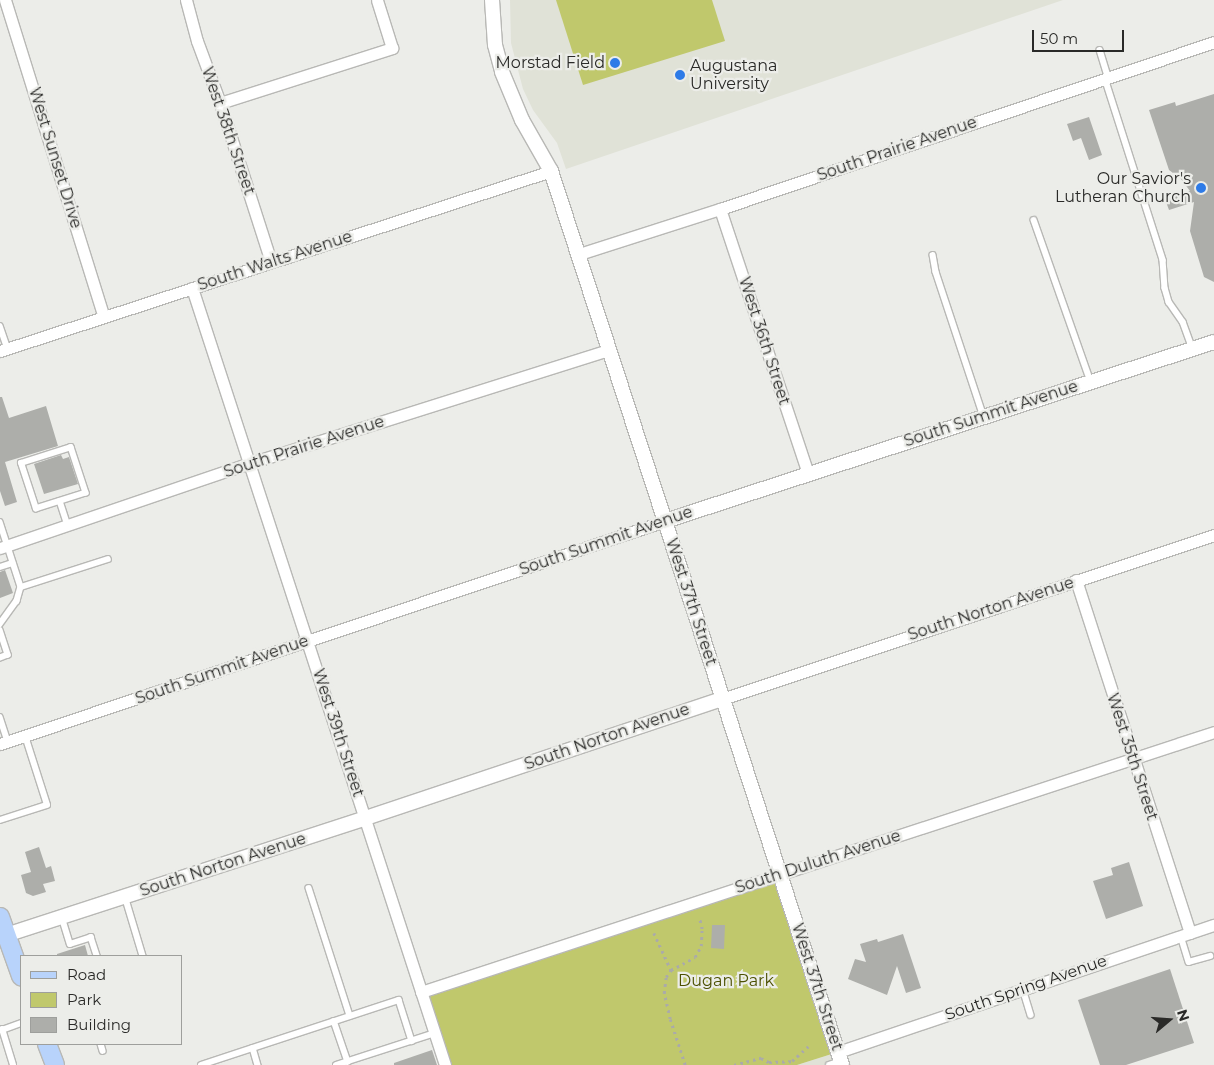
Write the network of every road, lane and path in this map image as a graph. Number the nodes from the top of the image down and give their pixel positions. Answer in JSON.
{"nodes":[{"id":1,"x":5,"y":0,"type":"edge"},
{"id":2,"x":186,"y":0,"type":"edge"},
{"id":3,"x":377,"y":0,"type":"edge"},
{"id":4,"x":492,"y":0,"type":"edge"},
{"id":5,"x":1214,"y":42,"type":"edge"},
{"id":6,"x":1100,"y":50,"type":"dead end"},
{"id":7,"x":1107,"y":77,"type":"junction"},
{"id":8,"x":220,"y":103,"type":"junction"},
{"id":9,"x":551,"y":170,"type":"junction"},
{"id":10,"x":720,"y":209,"type":"junction"},
{"id":11,"x":1034,"y":220,"type":"dead end"},
{"id":12,"x":579,"y":254,"type":"junction"},
{"id":13,"x":933,"y":255,"type":"dead end"},
{"id":14,"x":271,"y":262,"type":"junction"},
{"id":15,"x":192,"y":288,"type":"junction"},
{"id":16,"x":104,"y":317,"type":"junction"},
{"id":17,"x":0,"y":326,"type":"edge"},
{"id":18,"x":1214,"y":342,"type":"edge"},
{"id":19,"x":1193,"y":349,"type":"junction"},
{"id":20,"x":4,"y":350,"type":"edge"},
{"id":21,"x":609,"y":350,"type":"junction"},
{"id":22,"x":1091,"y":382,"type":"junction"},
{"id":23,"x":984,"y":417,"type":"junction"},
{"id":24,"x":250,"y":463,"type":"junction"},
{"id":25,"x":808,"y":474,"type":"junction"},
{"id":26,"x":60,"y":501,"type":"junction"},
{"id":27,"x":665,"y":521,"type":"junction"},
{"id":28,"x":0,"y":522,"type":"edge"},
{"id":29,"x":68,"y":525,"type":"junction"},
{"id":30,"x":1214,"y":535,"type":"edge"},
{"id":31,"x":4,"y":547,"type":"edge"},
{"id":32,"x":108,"y":559,"type":"dead end"},
{"id":33,"x":12,"y":563,"type":"junction"},
{"id":34,"x":0,"y":567,"type":"edge"},
{"id":35,"x":1076,"y":580,"type":"junction"},
{"id":36,"x":21,"y":587,"type":"junction"},
{"id":37,"x":0,"y":624,"type":"edge"},
{"id":38,"x":0,"y":630,"type":"edge"},
{"id":39,"x":307,"y":641,"type":"junction"},
{"id":40,"x":0,"y":658,"type":"edge"},
{"id":41,"x":722,"y":699,"type":"junction"},
{"id":42,"x":0,"y":717,"type":"edge"},
{"id":43,"x":1214,"y":732,"type":"edge"},
{"id":44,"x":25,"y":736,"type":"junction"},
{"id":45,"x":4,"y":743,"type":"edge"},
{"id":46,"x":1132,"y":759,"type":"junction"},
{"id":47,"x":366,"y":818,"type":"junction"},
{"id":48,"x":0,"y":820,"type":"edge"},
{"id":49,"x":780,"y":874,"type":"junction"},
{"id":50,"x":309,"y":888,"type":"dead end"},
{"id":51,"x":125,"y":896,"type":"junction"},
{"id":52,"x":0,"y":917,"type":"edge"},
{"id":53,"x":62,"y":917,"type":"junction"},
{"id":54,"x":699,"y":917,"type":"dead end"},
{"id":55,"x":1214,"y":925,"type":"edge"},
{"id":56,"x":654,"y":933,"type":"dead end"},
{"id":57,"x":1186,"y":934,"type":"junction"},
{"id":58,"x":3,"y":936,"type":"edge"},
{"id":59,"x":97,"y":955,"type":"edge"},
{"id":60,"x":143,"y":955,"type":"edge"},
{"id":61,"x":1210,"y":956,"type":"dead end"},
{"id":62,"x":671,"y":970,"type":"junction"},
{"id":63,"x":20,"y":974,"type":"edge"},
{"id":64,"x":1023,"y":989,"type":"junction"},
{"id":65,"x":421,"y":992,"type":"junction"},
{"id":66,"x":1031,"y":1015,"type":"dead end"},
{"id":67,"x":350,"y":1016,"type":"junction"},
{"id":68,"x":334,"y":1021,"type":"junction"},
{"id":69,"x":20,"y":1023,"type":"edge"},
{"id":70,"x":1,"y":1031,"type":"edge"},
{"id":71,"x":435,"y":1033,"type":"junction"},
{"id":72,"x":412,"y":1040,"type":"junction"},
{"id":73,"x":810,"y":1044,"type":"dead end"},
{"id":74,"x":47,"y":1045,"type":"edge"},
{"id":75,"x":101,"y":1045,"type":"edge"},
{"id":76,"x":253,"y":1048,"type":"junction"},
{"id":77,"x":104,"y":1051,"type":"dead end"},
{"id":78,"x":837,"y":1061,"type":"edge"},
{"id":79,"x":348,"y":1062,"type":"junction"},
{"id":80,"x":13,"y":1065,"type":"edge"},
{"id":81,"x":55,"y":1065,"type":"edge"},
{"id":82,"x":201,"y":1065,"type":"edge"},
{"id":83,"x":258,"y":1065,"type":"edge"},
{"id":84,"x":336,"y":1065,"type":"edge"},
{"id":85,"x":445,"y":1065,"type":"edge"},
{"id":86,"x":685,"y":1065,"type":"edge"},
{"id":87,"x":734,"y":1065,"type":"edge"}],
"edges":[{"from":1,"to":16,"type":"street","name":"West Sunset Drive"},
{"from":2,"to":8,"type":"street","name":"West 38th Street"},
{"from":3,"to":8,"type":"street"},
{"from":4,"to":9,"type":"street","name":"West 37th Street"},
{"from":5,"to":7,"type":"street","name":"South Prairie Avenue"},
{"from":6,"to":7,"type":"lane"},
{"from":7,"to":10,"type":"street","name":"South Prairie Avenue"},
{"from":7,"to":19,"type":"lane"},
{"from":8,"to":14,"type":"street","name":"West 38th Street"},
{"from":9,"to":12,"type":"street","name":"West 37th Street"},
{"from":9,"to":14,"type":"street","name":"South Walts Avenue"},
{"from":10,"to":12,"type":"street","name":"South Prairie Avenue"},
{"from":10,"to":25,"type":"street","name":"West 36th Street"},
{"from":11,"to":22,"type":"lane"},
{"from":12,"to":21,"type":"street","name":"West 37th Street"},
{"from":13,"to":23,"type":"lane"},
{"from":14,"to":15,"type":"street","name":"South Walts Avenue"},
{"from":15,"to":16,"type":"street","name":"South Walts Avenue"},
{"from":15,"to":24,"type":"street","name":"West 39th Street"},
{"from":16,"to":20,"type":"street","name":"South Walts Avenue"},
{"from":17,"to":20,"type":"lane"},
{"from":18,"to":19,"type":"street","name":"South Summit Avenue"},
{"from":19,"to":22,"type":"street","name":"South Summit Avenue"},
{"from":21,"to":24,"type":"street","name":"South Prairie Avenue"},
{"from":21,"to":27,"type":"street","name":"West 37th Street"},
{"from":22,"to":23,"type":"street","name":"South Summit Avenue"},
{"from":23,"to":25,"type":"street","name":"South Summit Avenue"},
{"from":24,"to":29,"type":"street","name":"South Prairie Avenue"},
{"from":24,"to":39,"type":"street","name":"West 39th Street"},
{"from":25,"to":27,"type":"street","name":"South Summit Avenue"},
{"from":26,"to":26,"type":"lane"},
{"from":26,"to":29,"type":"lane"},
{"from":27,"to":39,"type":"street","name":"South Summit Avenue"},
{"from":27,"to":41,"type":"street","name":"West 37th Street"},
{"from":28,"to":31,"type":"lane"},
{"from":29,"to":31,"type":"street","name":"South Prairie Avenue"},
{"from":30,"to":35,"type":"street","name":"South Norton Avenue"},
{"from":31,"to":33,"type":"lane"},
{"from":32,"to":36,"type":"lane"},
{"from":33,"to":34,"type":"lane"},
{"from":33,"to":36,"type":"lane"},
{"from":35,"to":41,"type":"street","name":"South Norton Avenue"},
{"from":35,"to":46,"type":"street","name":"West 35th Street"},
{"from":36,"to":37,"type":"lane"},
{"from":38,"to":40,"type":"lane"},
{"from":39,"to":44,"type":"street","name":"South Summit Avenue"},
{"from":39,"to":47,"type":"street","name":"West 39th Street"},
{"from":41,"to":47,"type":"street","name":"South Norton Avenue"},
{"from":41,"to":49,"type":"street","name":"West 37th Street"},
{"from":42,"to":45,"type":"lane"},
{"from":43,"to":46,"type":"street","name":"South Duluth Avenue"},
{"from":44,"to":45,"type":"street","name":"South Summit Avenue"},
{"from":44,"to":48,"type":"lane"},
{"from":46,"to":49,"type":"street","name":"South Duluth Avenue"},
{"from":46,"to":57,"type":"street","name":"West 35th Street"},
{"from":47,"to":51,"type":"street","name":"South Norton Avenue"},
{"from":47,"to":65,"type":"street","name":"West 39th Street"},
{"from":49,"to":65,"type":"street","name":"South Duluth Avenue"},
{"from":49,"to":78,"type":"street","name":"West 37th Street"},
{"from":50,"to":67,"type":"lane"},
{"from":51,"to":53,"type":"street","name":"South Norton Avenue"},
{"from":51,"to":60,"type":"lane"},
{"from":52,"to":58,"type":"main road"},
{"from":53,"to":58,"type":"street","name":"South Norton Avenue"},
{"from":53,"to":59,"type":"lane"},
{"from":54,"to":62,"type":"path"},
{"from":55,"to":57,"type":"street","name":"South Spring Avenue"},
{"from":56,"to":62,"type":"path"},
{"from":57,"to":61,"type":"lane"},
{"from":57,"to":64,"type":"street","name":"South Spring Avenue"},
{"from":58,"to":63,"type":"main road"},
{"from":62,"to":86,"type":"path"},
{"from":64,"to":66,"type":"lane"},
{"from":64,"to":78,"type":"street","name":"South Spring Avenue"},
{"from":65,"to":71,"type":"street","name":"West 39th Street"},
{"from":67,"to":68,"type":"lane"},
{"from":67,"to":72,"type":"lane"},
{"from":68,"to":76,"type":"lane"},
{"from":68,"to":79,"type":"lane"},
{"from":69,"to":70,"type":"lane"},
{"from":70,"to":80,"type":"lane"},
{"from":71,"to":72,"type":"lane"},
{"from":71,"to":85,"type":"street","name":"West 39th Street"},
{"from":72,"to":79,"type":"lane"},
{"from":73,"to":87,"type":"path"},
{"from":74,"to":81,"type":"main road"},
{"from":75,"to":77,"type":"lane"},
{"from":76,"to":82,"type":"lane"},
{"from":76,"to":83,"type":"lane"},
{"from":79,"to":84,"type":"lane"}]}
